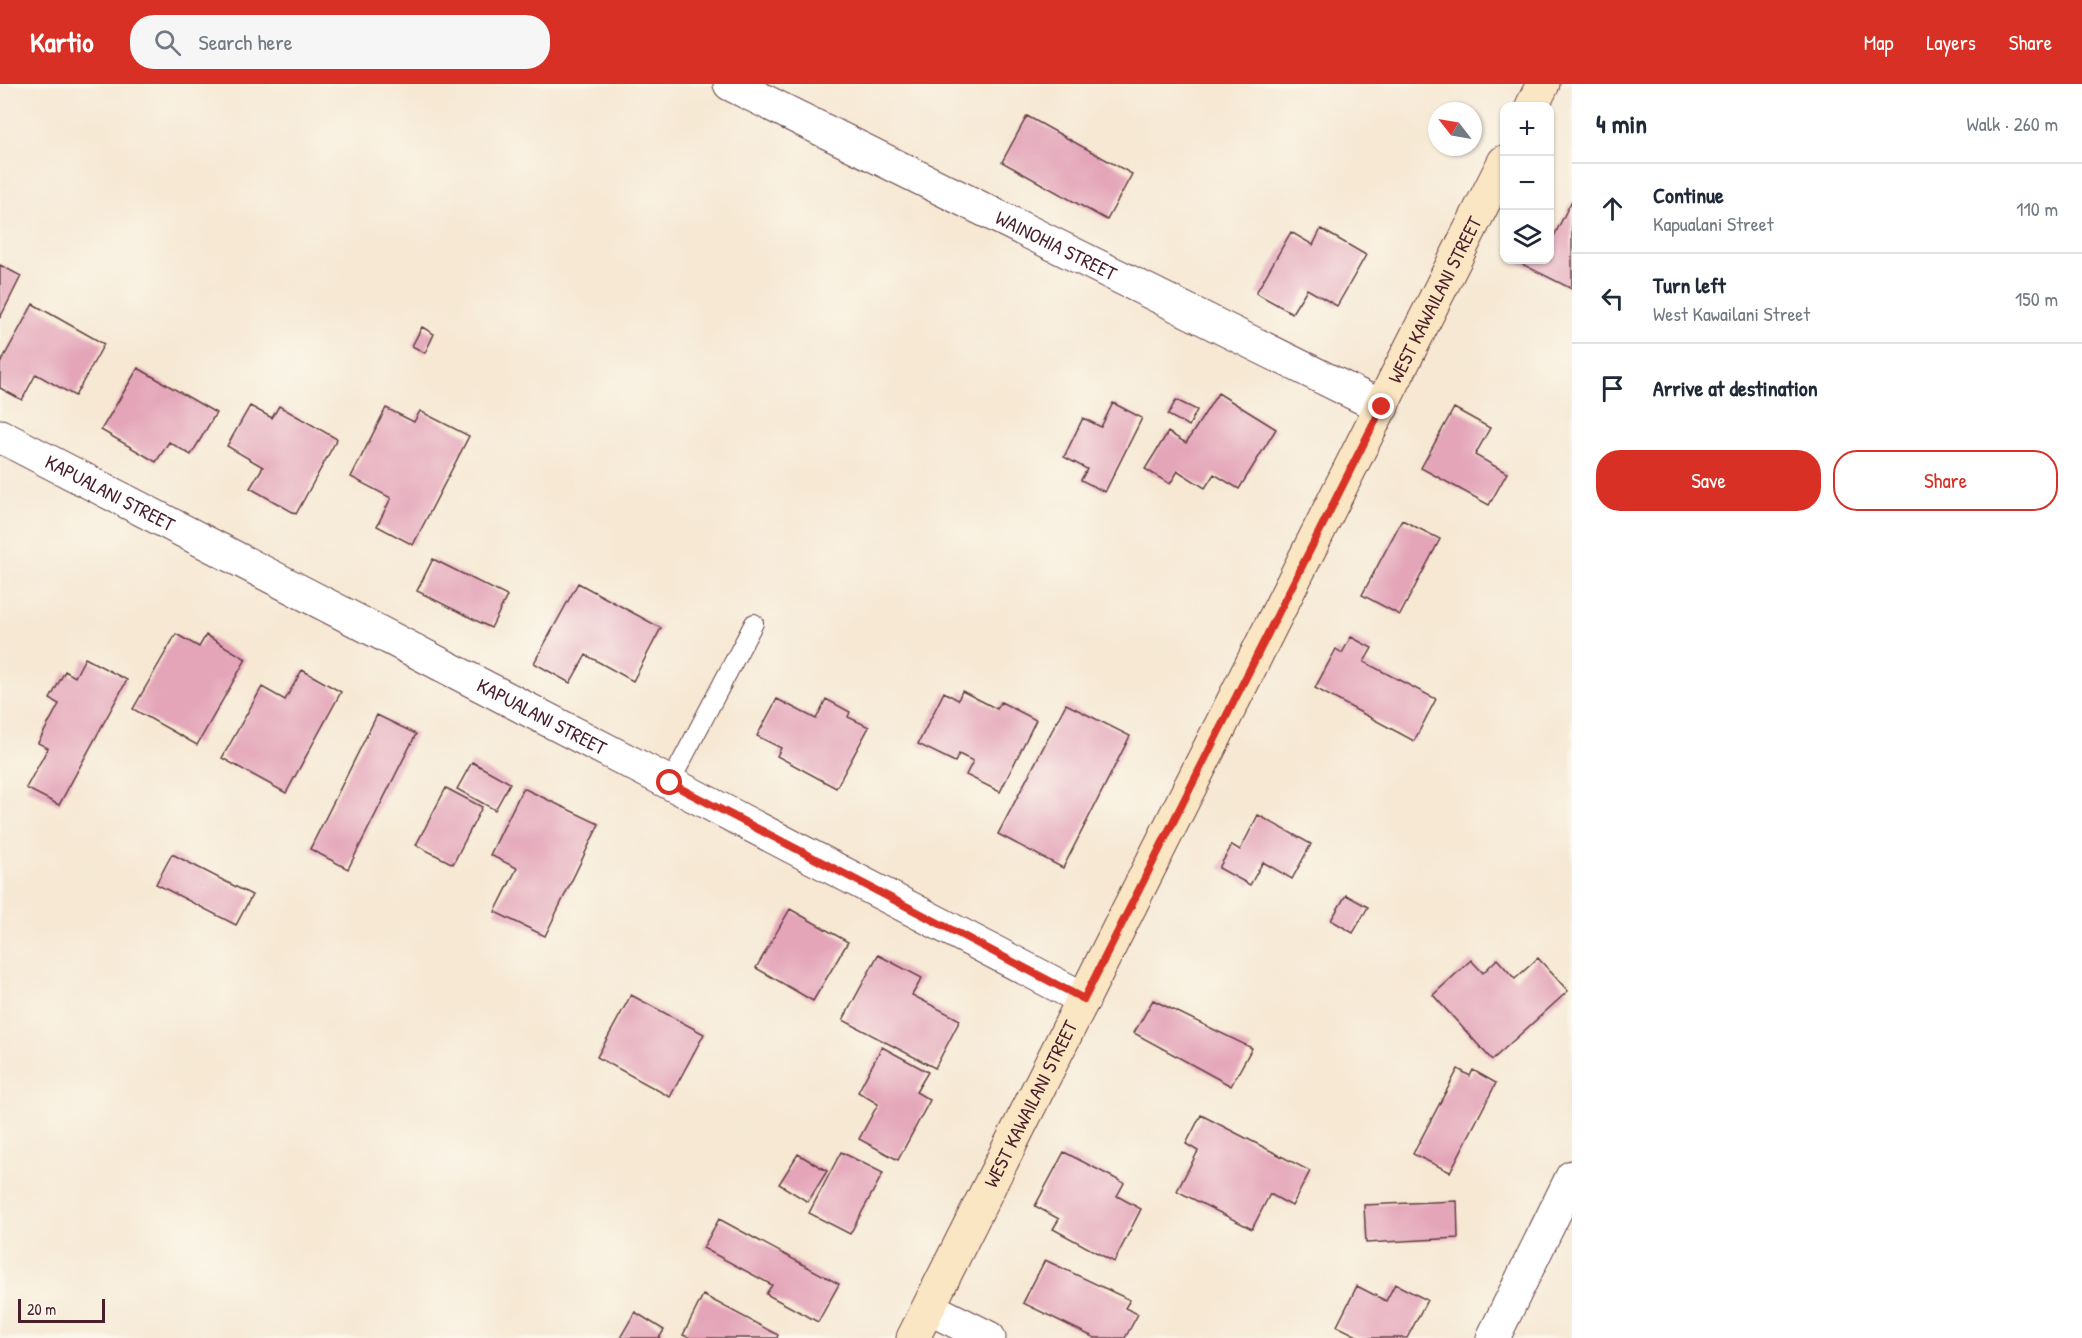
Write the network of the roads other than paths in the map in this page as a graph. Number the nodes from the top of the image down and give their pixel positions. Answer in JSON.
{"nodes":[{"id":1,"x":730,"y":84,"type":"edge"},
{"id":2,"x":1543,"y":84,"type":"edge"},
{"id":3,"x":1534,"y":102,"type":"edge"},
{"id":4,"x":1500,"y":170,"type":"edge"},
{"id":5,"x":1382,"y":407,"type":"junction"},
{"id":6,"x":0,"y":436,"type":"edge"},
{"id":7,"x":754,"y":623,"type":"dead end"},
{"id":8,"x":670,"y":783,"type":"junction"},
{"id":9,"x":1084,"y":999,"type":"junction"},
{"id":10,"x":1572,"y":1177,"type":"edge"},
{"id":11,"x":929,"y":1308,"type":"junction"},
{"id":12,"x":913,"y":1338,"type":"edge"},
{"id":13,"x":989,"y":1338,"type":"edge"},
{"id":14,"x":1493,"y":1338,"type":"edge"}],
"edges":[{"from":1,"to":5,"type":"street","name":"WAINOHIA STREET"},
{"from":2,"to":3,"type":"street"},
{"from":4,"to":5,"type":"street","name":"WEST KAWAILANI STREET"},
{"from":5,"to":9,"type":"street","name":"WEST KAWAILANI STREET"},
{"from":6,"to":8,"type":"street","name":"KAPUALANI STREET"},
{"from":7,"to":8,"type":"lane"},
{"from":8,"to":9,"type":"street","name":"KAPUALANI STREET"},
{"from":9,"to":11,"type":"street","name":"WEST KAWAILANI STREET"},
{"from":10,"to":14,"type":"street"},
{"from":11,"to":12,"type":"street","name":"WEST KAWAILANI STREET"},
{"from":11,"to":13,"type":"street"}]}
